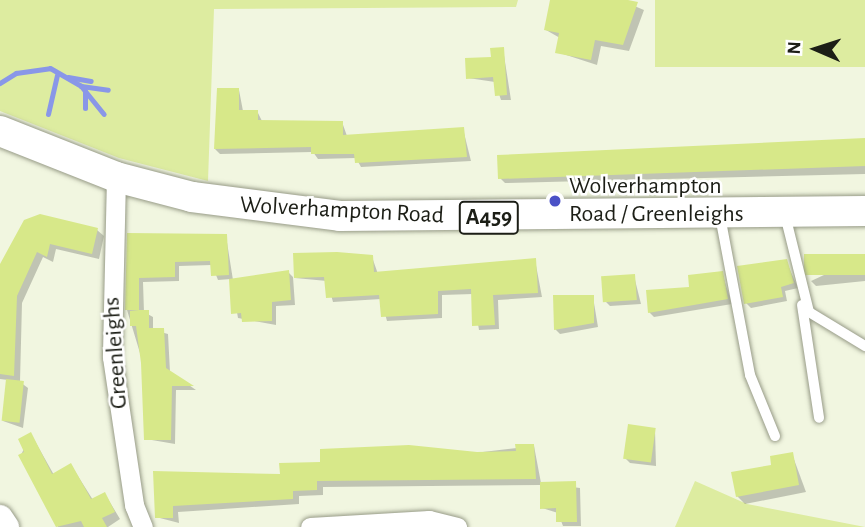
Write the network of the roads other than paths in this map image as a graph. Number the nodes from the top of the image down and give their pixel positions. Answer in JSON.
{"nodes":[{"id":1,"x":2,"y":138,"type":"edge"},
{"id":2,"x":116,"y":177,"type":"junction"},
{"id":3,"x":865,"y":211,"type":"edge"},
{"id":4,"x":785,"y":214,"type":"junction"},
{"id":5,"x":720,"y":215,"type":"junction"},
{"id":6,"x":801,"y":298,"type":"junction"},
{"id":7,"x":865,"y":346,"type":"edge"},
{"id":8,"x":819,"y":418,"type":"dead end"},
{"id":9,"x":775,"y":436,"type":"dead end"},
{"id":10,"x":0,"y":518,"type":"edge"},
{"id":11,"x":6,"y":527,"type":"edge"},
{"id":12,"x":143,"y":527,"type":"edge"},
{"id":13,"x":310,"y":527,"type":"edge"},
{"id":14,"x":457,"y":527,"type":"edge"}],
"edges":[{"from":1,"to":2,"type":"main road","name":"Wolverhampton Road","number":"A459"},
{"from":2,"to":5,"type":"main road","name":"Wolverhampton Road","number":"A459"},
{"from":2,"to":12,"type":"street","name":"Greenleighs"},
{"from":3,"to":4,"type":"main road","name":"Wolverhampton Road","number":"A459"},
{"from":4,"to":5,"type":"main road","name":"Wolverhampton Road","number":"A459"},
{"from":4,"to":6,"type":"lane"},
{"from":5,"to":9,"type":"lane"},
{"from":6,"to":7,"type":"lane"},
{"from":6,"to":8,"type":"lane"},
{"from":10,"to":11,"type":"street"},
{"from":13,"to":14,"type":"street"}]}
